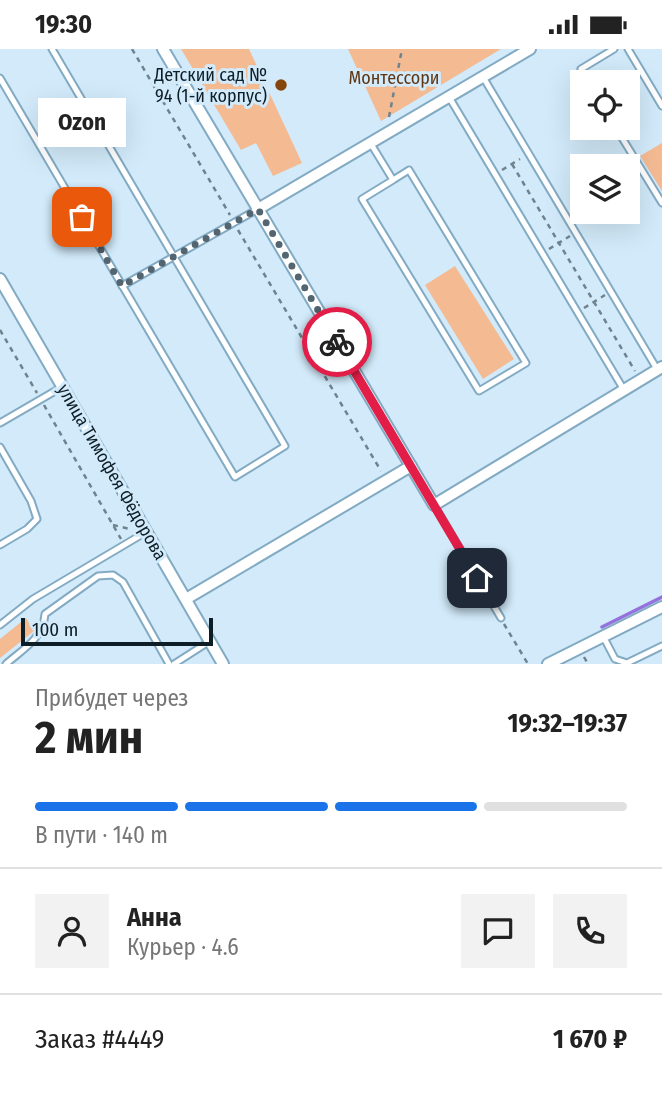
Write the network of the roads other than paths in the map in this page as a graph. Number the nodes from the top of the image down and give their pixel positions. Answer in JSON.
{"nodes":[{"id":1,"x":52,"y":49,"type":"edge"},
{"id":2,"x":163,"y":49,"type":"edge"},
{"id":3,"x":530,"y":49,"type":"edge"},
{"id":4,"x":628,"y":49,"type":"edge"},
{"id":5,"x":611,"y":50,"type":"edge"},
{"id":6,"x":582,"y":70,"type":"edge"},
{"id":7,"x":483,"y":77,"type":"junction"},
{"id":8,"x":0,"y":78,"type":"edge"},
{"id":9,"x":449,"y":97,"type":"junction"},
{"id":10,"x":662,"y":106,"type":"edge"},
{"id":11,"x":623,"y":140,"type":"edge"},
{"id":12,"x":371,"y":144,"type":"junction"},
{"id":13,"x":393,"y":180,"type":"junction"},
{"id":14,"x":662,"y":203,"type":"edge"},
{"id":15,"x":258,"y":209,"type":"junction"},
{"id":16,"x":173,"y":257,"type":"junction"},
{"id":17,"x":0,"y":279,"type":"edge"},
{"id":18,"x":122,"y":286,"type":"junction"},
{"id":19,"x":660,"y":369,"type":"edge"},
{"id":20,"x":62,"y":387,"type":"junction"},
{"id":21,"x":624,"y":390,"type":"junction"},
{"id":22,"x":0,"y":423,"type":"edge"},
{"id":23,"x":0,"y":447,"type":"edge"},
{"id":24,"x":411,"y":466,"type":"junction"},
{"id":25,"x":434,"y":505,"type":"junction"},
{"id":26,"x":146,"y":532,"type":"junction"},
{"id":27,"x":0,"y":545,"type":"edge"},
{"id":28,"x":493,"y":569,"type":"dead end"},
{"id":29,"x":477,"y":578,"type":"junction"},
{"id":30,"x":458,"y":589,"type":"dead end"},
{"id":31,"x":186,"y":599,"type":"junction"},
{"id":32,"x":662,"y":607,"type":"edge"},
{"id":33,"x":501,"y":618,"type":"road end"},
{"id":34,"x":0,"y":625,"type":"edge"},
{"id":35,"x":603,"y":636,"type":"junction"},
{"id":36,"x":210,"y":641,"type":"junction"},
{"id":37,"x":662,"y":646,"type":"edge"},
{"id":38,"x":6,"y":664,"type":"edge"},
{"id":39,"x":171,"y":664,"type":"edge"},
{"id":40,"x":223,"y":664,"type":"edge"},
{"id":41,"x":548,"y":664,"type":"edge"}],
"edges":[{"from":1,"to":16,"type":"lane"},
{"from":2,"to":15,"type":"street"},
{"from":3,"to":7,"type":"street"},
{"from":4,"to":10,"type":"lane"},
{"from":5,"to":6,"type":"lane"},
{"from":7,"to":9,"type":"street"},
{"from":7,"to":19,"type":"lane"},
{"from":8,"to":18,"type":"lane"},
{"from":9,"to":12,"type":"street"},
{"from":9,"to":21,"type":"lane"},
{"from":11,"to":14,"type":"lane"},
{"from":12,"to":13,"type":"lane"},
{"from":12,"to":15,"type":"street"},
{"from":13,"to":13,"type":"lane"},
{"from":15,"to":16,"type":"lane"},
{"from":15,"to":24,"type":"street"},
{"from":16,"to":18,"type":"lane"},
{"from":16,"to":18,"type":"lane"},
{"from":17,"to":20,"type":"street","name":"улица Тимофея Фёдорова"},
{"from":19,"to":21,"type":"street"},
{"from":20,"to":22,"type":"lane"},
{"from":20,"to":26,"type":"street","name":"улица Тимофея Фёдорова"},
{"from":21,"to":25,"type":"street"},
{"from":23,"to":27,"type":"lane"},
{"from":24,"to":25,"type":"street"},
{"from":24,"to":31,"type":"street"},
{"from":25,"to":29,"type":"lane"},
{"from":26,"to":31,"type":"street","name":"улица Тимофея Фёдорова"},
{"from":26,"to":34,"type":"lane"},
{"from":28,"to":29,"type":"lane"},
{"from":29,"to":30,"type":"lane"},
{"from":29,"to":33,"type":"lane"},
{"from":31,"to":36,"type":"street","name":"улица Тимофея Фёдорова"},
{"from":32,"to":35,"type":"street"},
{"from":35,"to":37,"type":"lane"},
{"from":35,"to":41,"type":"street"},
{"from":36,"to":39,"type":"lane"},
{"from":36,"to":40,"type":"street","name":"улица Тимофея Фёдорова"},
{"from":38,"to":39,"type":"lane"}]}
